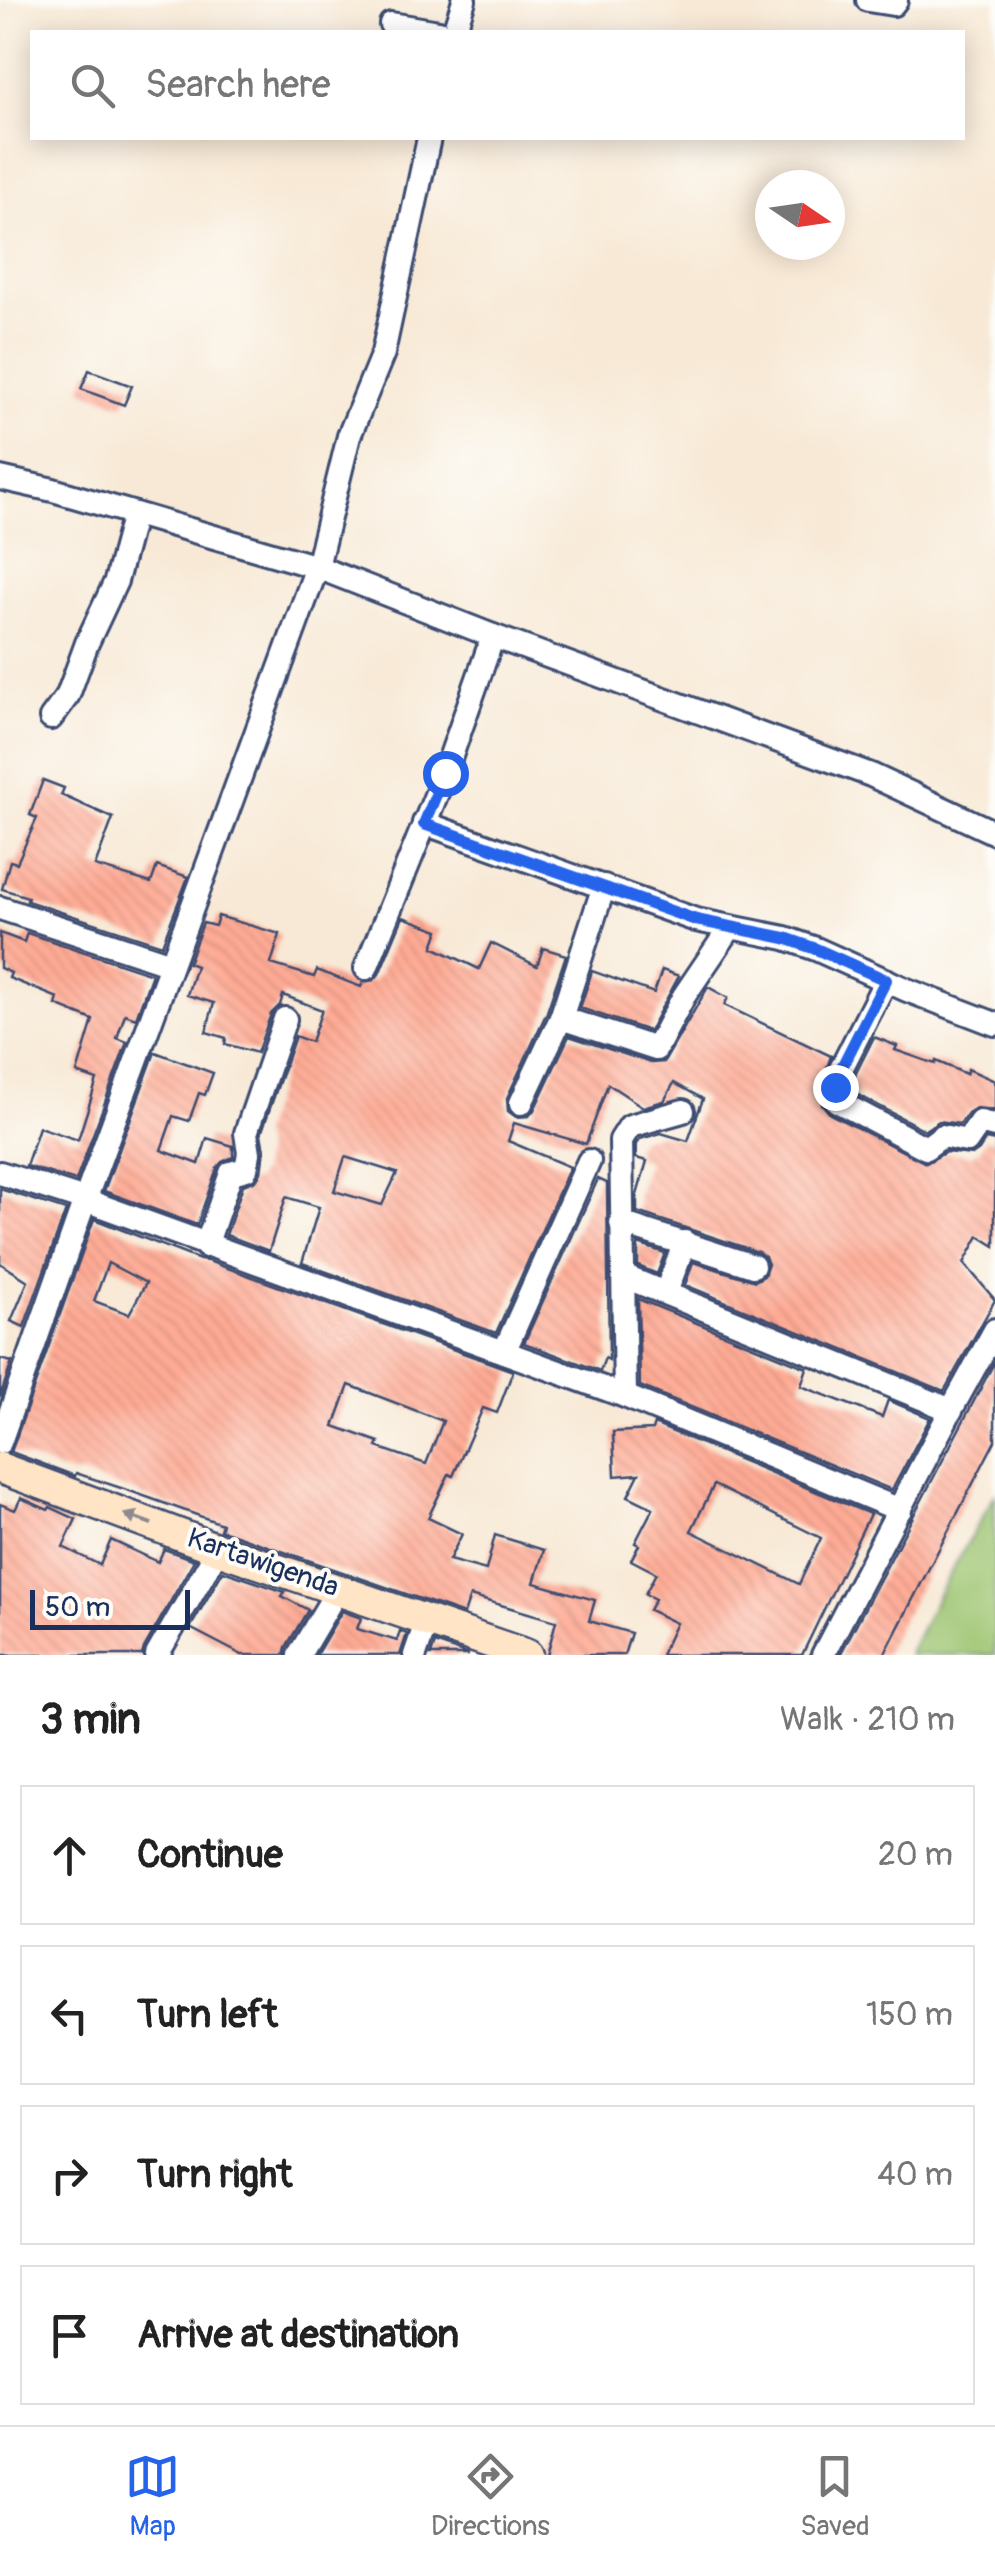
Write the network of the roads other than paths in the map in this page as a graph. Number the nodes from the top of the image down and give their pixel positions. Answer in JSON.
{"nodes":[{"id":1,"x":464,"y":0,"type":"edge"},
{"id":2,"x":868,"y":0,"type":"edge"},
{"id":3,"x":896,"y":0,"type":"edge"},
{"id":4,"x":391,"y":24,"type":"dead end"},
{"id":5,"x":427,"y":30,"type":"edge"},
{"id":6,"x":455,"y":30,"type":"edge"},
{"id":7,"x":429,"y":140,"type":"edge"},
{"id":8,"x":0,"y":478,"type":"edge"},
{"id":9,"x":134,"y":514,"type":"junction"},
{"id":10,"x":318,"y":567,"type":"junction"},
{"id":11,"x":494,"y":636,"type":"junction"},
{"id":12,"x":51,"y":718,"type":"dead end"},
{"id":13,"x":424,"y":824,"type":"junction"},
{"id":14,"x":995,"y":833,"type":"edge"},
{"id":15,"x":604,"y":886,"type":"junction"},
{"id":16,"x":0,"y":908,"type":"edge"},
{"id":17,"x":730,"y":928,"type":"junction"},
{"id":18,"x":171,"y":964,"type":"junction"},
{"id":19,"x":366,"y":968,"type":"dead end"},
{"id":20,"x":886,"y":980,"type":"junction"},
{"id":21,"x":562,"y":1018,"type":"junction"},
{"id":22,"x":285,"y":1019,"type":"dead end"},
{"id":23,"x":995,"y":1024,"type":"edge"},
{"id":24,"x":521,"y":1102,"type":"dead end"},
{"id":25,"x":682,"y":1111,"type":"dead end"},
{"id":26,"x":995,"y":1126,"type":"edge"},
{"id":27,"x":589,"y":1161,"type":"dead end"},
{"id":28,"x":0,"y":1173,"type":"edge"},
{"id":29,"x":85,"y":1200,"type":"junction"},
{"id":30,"x":622,"y":1223,"type":"junction"},
{"id":31,"x":685,"y":1242,"type":"junction"},
{"id":32,"x":206,"y":1246,"type":"junction"},
{"id":33,"x":753,"y":1266,"type":"dead end"},
{"id":34,"x":623,"y":1276,"type":"junction"},
{"id":35,"x":666,"y":1292,"type":"junction"},
{"id":36,"x":995,"y":1330,"type":"edge"},
{"id":37,"x":504,"y":1352,"type":"junction"},
{"id":38,"x":625,"y":1396,"type":"junction"},
{"id":39,"x":951,"y":1410,"type":"junction"},
{"id":40,"x":0,"y":1442,"type":"edge"},
{"id":41,"x":0,"y":1468,"type":"edge"},
{"id":42,"x":900,"y":1510,"type":"junction"},
{"id":43,"x":218,"y":1549,"type":"junction"},
{"id":44,"x":338,"y":1588,"type":"junction"},
{"id":45,"x":427,"y":1620,"type":"junction"},
{"id":46,"x":157,"y":1655,"type":"edge"},
{"id":47,"x":299,"y":1655,"type":"edge"},
{"id":48,"x":415,"y":1655,"type":"edge"},
{"id":49,"x":527,"y":1655,"type":"edge"},
{"id":50,"x":823,"y":1655,"type":"edge"}],
"edges":[{"from":1,"to":6,"type":"street"},
{"from":2,"to":3,"type":"street"},
{"from":4,"to":5,"type":"street"},
{"from":7,"to":10,"type":"street"},
{"from":8,"to":9,"type":"street"},
{"from":9,"to":10,"type":"street"},
{"from":9,"to":12,"type":"street"},
{"from":10,"to":11,"type":"street"},
{"from":10,"to":18,"type":"street"},
{"from":11,"to":13,"type":"street"},
{"from":11,"to":14,"type":"street"},
{"from":13,"to":15,"type":"street"},
{"from":13,"to":19,"type":"street"},
{"from":15,"to":17,"type":"street"},
{"from":15,"to":21,"type":"street"},
{"from":16,"to":18,"type":"street"},
{"from":17,"to":20,"type":"street"},
{"from":17,"to":21,"type":"street"},
{"from":18,"to":29,"type":"street"},
{"from":20,"to":23,"type":"street"},
{"from":20,"to":26,"type":"street"},
{"from":21,"to":24,"type":"street"},
{"from":22,"to":32,"type":"street"},
{"from":25,"to":30,"type":"street"},
{"from":27,"to":37,"type":"street"},
{"from":28,"to":29,"type":"street"},
{"from":29,"to":32,"type":"street"},
{"from":29,"to":40,"type":"street"},
{"from":30,"to":31,"type":"street"},
{"from":30,"to":34,"type":"street"},
{"from":31,"to":33,"type":"street"},
{"from":31,"to":35,"type":"street"},
{"from":32,"to":37,"type":"street"},
{"from":34,"to":35,"type":"street"},
{"from":34,"to":38,"type":"street"},
{"from":35,"to":39,"type":"street"},
{"from":36,"to":39,"type":"street"},
{"from":37,"to":38,"type":"street"},
{"from":38,"to":42,"type":"street"},
{"from":39,"to":42,"type":"street"},
{"from":43,"to":41,"type":"street","name":"Kartawigenda","one_way":true},
{"from":42,"to":50,"type":"street"},
{"from":43,"to":44,"type":"street","name":"Kartawigenda"},
{"from":43,"to":46,"type":"street"},
{"from":44,"to":45,"type":"street","name":"Kartawigenda"},
{"from":44,"to":47,"type":"street"},
{"from":45,"to":48,"type":"street"},
{"from":45,"to":49,"type":"street","name":"Kartawigenda"}]}
